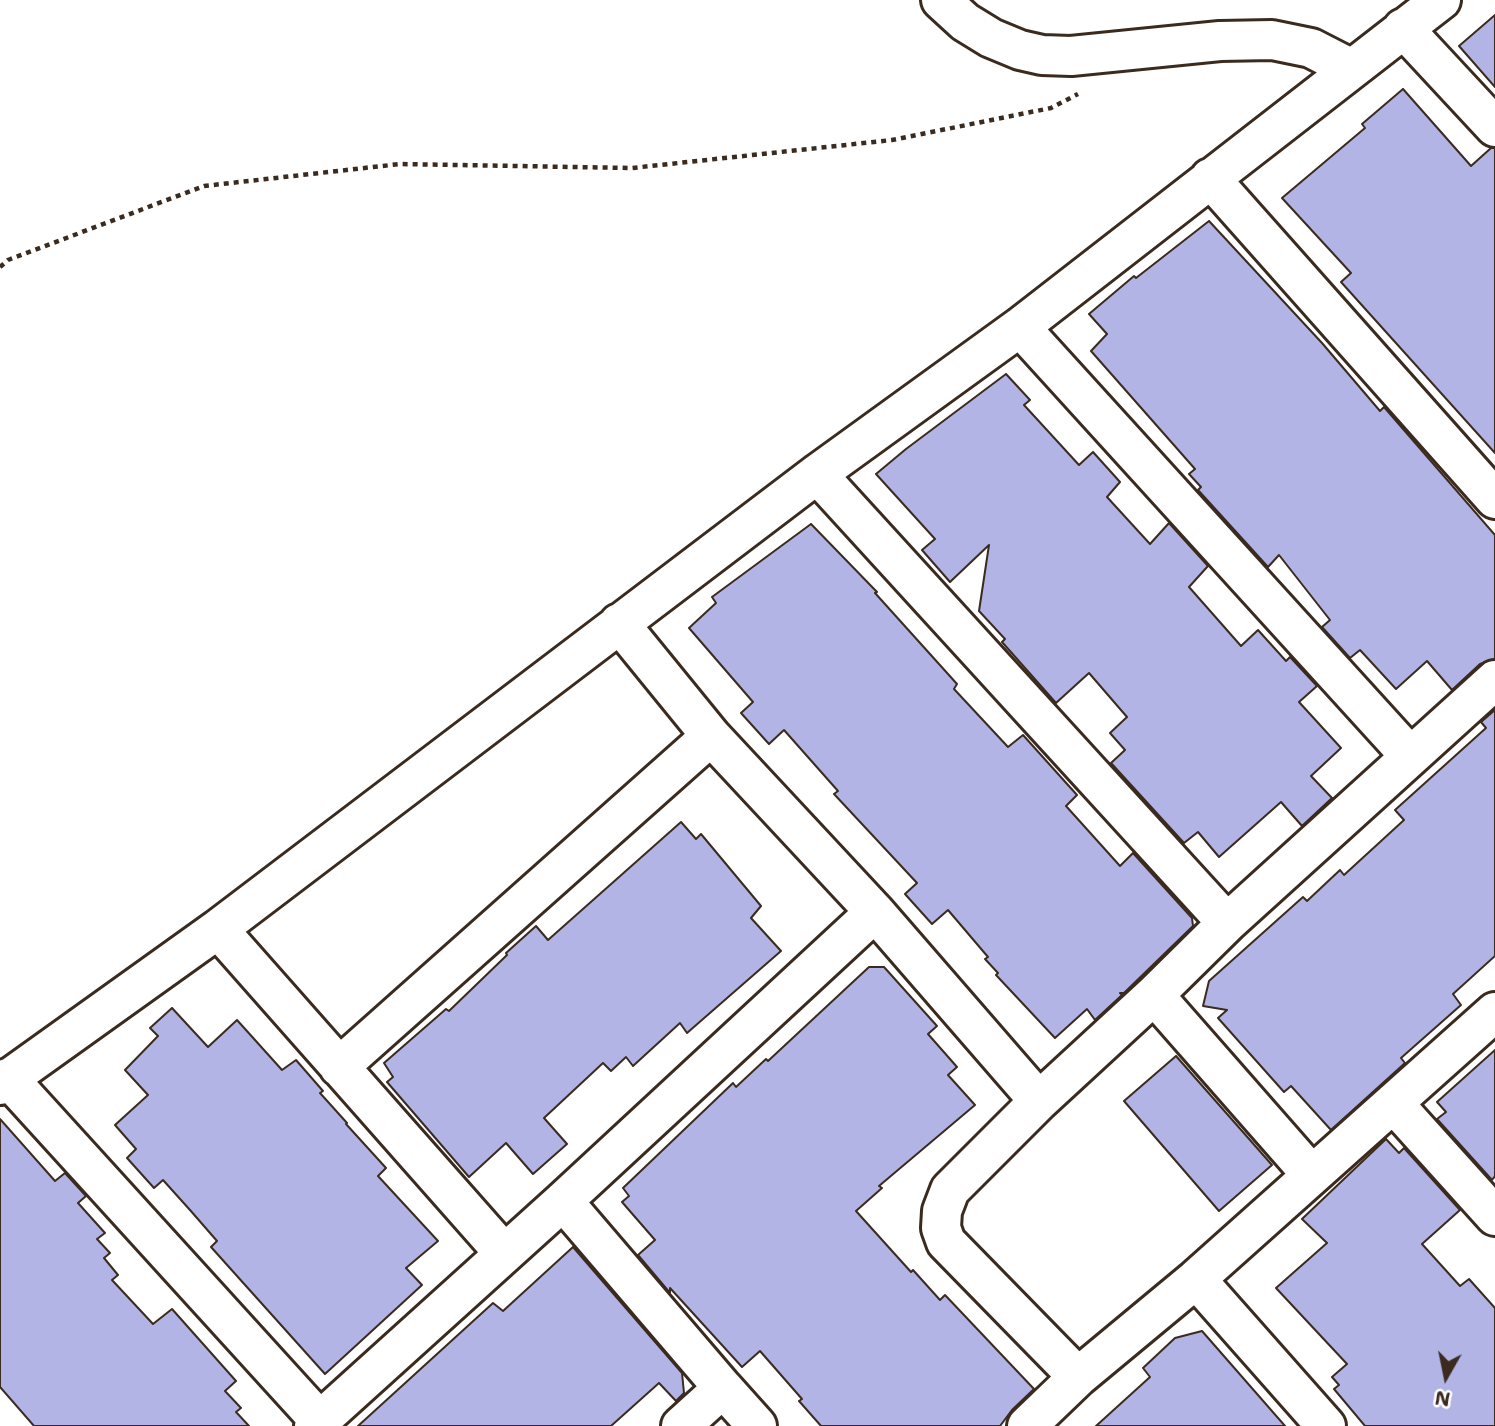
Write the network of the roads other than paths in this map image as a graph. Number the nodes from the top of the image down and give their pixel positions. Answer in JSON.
{"nodes":[{"id":1,"x":940,"y":0,"type":"edge"},
{"id":2,"x":1441,"y":0,"type":"edge"},
{"id":3,"x":1403,"y":28,"type":"junction"},
{"id":4,"x":1350,"y":68,"type":"junction"},
{"id":5,"x":1495,"y":127,"type":"edge"},
{"id":6,"x":1210,"y":178,"type":"junction"},
{"id":7,"x":1020,"y":327,"type":"junction"},
{"id":8,"x":817,"y":474,"type":"junction"},
{"id":9,"x":1495,"y":499,"type":"edge"},
{"id":10,"x":619,"y":623,"type":"junction"},
{"id":11,"x":1495,"y":680,"type":"edge"},
{"id":12,"x":711,"y":736,"type":"junction"},
{"id":13,"x":1410,"y":756,"type":"junction"},
{"id":14,"x":875,"y":912,"type":"junction"},
{"id":15,"x":1227,"y":923,"type":"junction"},
{"id":16,"x":218,"y":929,"type":"junction"},
{"id":17,"x":1154,"y":995,"type":"junction"},
{"id":18,"x":1495,"y":1012,"type":"edge"},
{"id":19,"x":339,"y":1067,"type":"junction"},
{"id":20,"x":4,"y":1082,"type":"edge"},
{"id":21,"x":1039,"y":1101,"type":"junction"},
{"id":22,"x":1394,"y":1104,"type":"junction"},
{"id":23,"x":1311,"y":1174,"type":"junction"},
{"id":24,"x":563,"y":1201,"type":"junction"},
{"id":25,"x":1495,"y":1216,"type":"edge"},
{"id":26,"x":504,"y":1253,"type":"junction"},
{"id":27,"x":1196,"y":1279,"type":"junction"},
{"id":28,"x":1078,"y":1377,"type":"junction"},
{"id":29,"x":723,"y":1388,"type":"junction"},
{"id":30,"x":317,"y":1423,"type":"edge"},
{"id":31,"x":681,"y":1426,"type":"edge"},
{"id":32,"x":757,"y":1426,"type":"edge"},
{"id":33,"x":1027,"y":1426,"type":"edge"},
{"id":34,"x":1326,"y":1426,"type":"edge"}],
"edges":[{"from":1,"to":4,"type":"street"},
{"from":2,"to":3,"type":"street"},
{"from":3,"to":4,"type":"street"},
{"from":3,"to":5,"type":"street"},
{"from":4,"to":6,"type":"street"},
{"from":6,"to":7,"type":"street"},
{"from":6,"to":9,"type":"street"},
{"from":7,"to":8,"type":"street"},
{"from":7,"to":13,"type":"street"},
{"from":8,"to":10,"type":"street"},
{"from":8,"to":15,"type":"street"},
{"from":10,"to":12,"type":"street"},
{"from":10,"to":16,"type":"street"},
{"from":11,"to":13,"type":"street"},
{"from":12,"to":14,"type":"street"},
{"from":12,"to":19,"type":"street"},
{"from":13,"to":15,"type":"street"},
{"from":14,"to":21,"type":"street"},
{"from":14,"to":24,"type":"street"},
{"from":15,"to":17,"type":"street"},
{"from":16,"to":19,"type":"street"},
{"from":16,"to":20,"type":"street"},
{"from":17,"to":21,"type":"street"},
{"from":17,"to":23,"type":"street"},
{"from":18,"to":22,"type":"street"},
{"from":19,"to":26,"type":"street"},
{"from":20,"to":30,"type":"street"},
{"from":21,"to":28,"type":"street"},
{"from":22,"to":23,"type":"street"},
{"from":22,"to":25,"type":"street"},
{"from":23,"to":27,"type":"street"},
{"from":24,"to":26,"type":"street"},
{"from":24,"to":29,"type":"street"},
{"from":26,"to":30,"type":"street"},
{"from":27,"to":28,"type":"street"},
{"from":27,"to":34,"type":"street"},
{"from":28,"to":33,"type":"street"},
{"from":29,"to":31,"type":"street"},
{"from":29,"to":32,"type":"street"}]}
